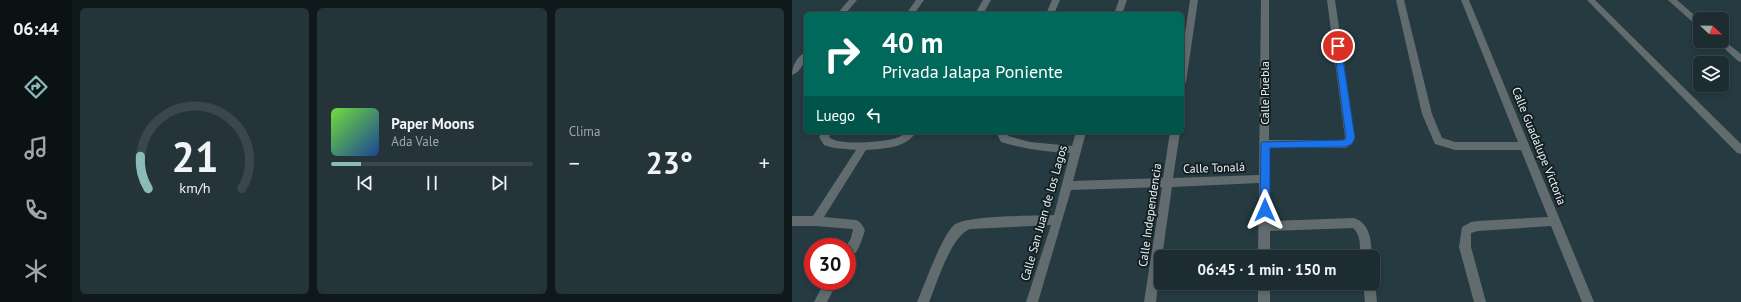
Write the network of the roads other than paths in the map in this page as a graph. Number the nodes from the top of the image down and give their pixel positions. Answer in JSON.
{"nodes":[{"id":1,"x":854,"y":0,"type":"edge"},
{"id":2,"x":920,"y":0,"type":"edge"},
{"id":3,"x":986,"y":0,"type":"edge"},
{"id":4,"x":1056,"y":0,"type":"edge"},
{"id":5,"x":1123,"y":0,"type":"edge"},
{"id":6,"x":1194,"y":0,"type":"edge"},
{"id":7,"x":1265,"y":0,"type":"edge"},
{"id":8,"x":1331,"y":0,"type":"edge"},
{"id":9,"x":1400,"y":0,"type":"edge"},
{"id":10,"x":1465,"y":0,"type":"edge"},
{"id":11,"x":1591,"y":0,"type":"edge"},
{"id":12,"x":1672,"y":0,"type":"edge"},
{"id":13,"x":844,"y":12,"type":"edge"},
{"id":14,"x":911,"y":12,"type":"edge"},
{"id":15,"x":980,"y":12,"type":"edge"},
{"id":16,"x":1051,"y":12,"type":"edge"},
{"id":17,"x":1119,"y":12,"type":"edge"},
{"id":18,"x":1693,"y":18,"type":"edge"},
{"id":19,"x":1728,"y":48,"type":"edge"},
{"id":20,"x":804,"y":58,"type":"edge"},
{"id":21,"x":1741,"y":59,"type":"edge"},
{"id":22,"x":1184,"y":68,"type":"edge"},
{"id":23,"x":792,"y":72,"type":"edge"},
{"id":24,"x":825,"y":134,"type":"edge"},
{"id":25,"x":909,"y":134,"type":"edge"},
{"id":26,"x":1001,"y":134,"type":"edge"},
{"id":27,"x":1080,"y":134,"type":"edge"},
{"id":28,"x":1175,"y":134,"type":"edge"},
{"id":29,"x":1265,"y":144,"type":"junction"},
{"id":30,"x":1525,"y":146,"type":"junction"},
{"id":31,"x":863,"y":147,"type":"junction"},
{"id":32,"x":1075,"y":150,"type":"junction"},
{"id":33,"x":1741,"y":150,"type":"edge"},
{"id":34,"x":1265,"y":179,"type":"junction"},
{"id":35,"x":1167,"y":182,"type":"junction"},
{"id":36,"x":1067,"y":186,"type":"junction"},
{"id":37,"x":1058,"y":220,"type":"junction"},
{"id":38,"x":792,"y":221,"type":"edge"},
{"id":39,"x":816,"y":221,"type":"junction"},
{"id":40,"x":1556,"y":221,"type":"junction"},
{"id":41,"x":1265,"y":226,"type":"junction"},
{"id":42,"x":856,"y":240,"type":"edge"},
{"id":43,"x":1264,"y":250,"type":"edge"},
{"id":44,"x":1365,"y":250,"type":"edge"},
{"id":45,"x":827,"y":290,"type":"edge"},
{"id":46,"x":1264,"y":290,"type":"edge"},
{"id":47,"x":1370,"y":290,"type":"edge"},
{"id":48,"x":820,"y":302,"type":"edge"},
{"id":49,"x":923,"y":302,"type":"edge"},
{"id":50,"x":1032,"y":302,"type":"edge"},
{"id":51,"x":1150,"y":302,"type":"edge"},
{"id":52,"x":1264,"y":302,"type":"edge"},
{"id":53,"x":1371,"y":302,"type":"edge"},
{"id":54,"x":1480,"y":302,"type":"edge"},
{"id":55,"x":1588,"y":302,"type":"edge"}],
"edges":[{"from":1,"to":13,"type":"street"},
{"from":2,"to":14,"type":"street"},
{"from":3,"to":15,"type":"street"},
{"from":4,"to":16,"type":"street"},
{"from":5,"to":17,"type":"street"},
{"from":6,"to":22,"type":"street"},
{"from":7,"to":29,"type":"street","name":"Calle Puebla"},
{"from":8,"to":29,"type":"street"},
{"from":9,"to":30,"type":"street"},
{"from":10,"to":30,"type":"street","name":"Calle Guadalupe Victoria"},
{"from":11,"to":33,"type":"street"},
{"from":12,"to":18,"type":"street"},
{"from":19,"to":21,"type":"street"},
{"from":20,"to":23,"type":"street"},
{"from":24,"to":31,"type":"street"},
{"from":25,"to":31,"type":"street"},
{"from":26,"to":32,"type":"street"},
{"from":27,"to":32,"type":"street","name":"Calle San Juan de los Lagos"},
{"from":28,"to":35,"type":"street","name":"Calle Independencia"},
{"from":29,"to":34,"type":"street","name":"Calle Puebla"},
{"from":30,"to":40,"type":"street","name":"Calle Guadalupe Victoria"},
{"from":31,"to":39,"type":"street"},
{"from":32,"to":36,"type":"street","name":"Calle San Juan de los Lagos"},
{"from":34,"to":35,"type":"street","name":"Calle Tonalá"},
{"from":34,"to":41,"type":"street","name":"Calle Puebla"},
{"from":35,"to":36,"type":"street","name":"Calle Tonalá"},
{"from":35,"to":51,"type":"street","name":"Calle Independencia"},
{"from":36,"to":37,"type":"street","name":"Calle San Juan de los Lagos"},
{"from":37,"to":49,"type":"street"},
{"from":37,"to":50,"type":"street","name":"Calle San Juan de los Lagos"},
{"from":38,"to":39,"type":"street"},
{"from":39,"to":42,"type":"street"},
{"from":40,"to":54,"type":"street"},
{"from":40,"to":55,"type":"street","name":"Calle Guadalupe Victoria"},
{"from":41,"to":43,"type":"street","name":"Calle Puebla"},
{"from":41,"to":44,"type":"street"},
{"from":45,"to":48,"type":"street"},
{"from":46,"to":52,"type":"street"},
{"from":47,"to":53,"type":"street"}]}
